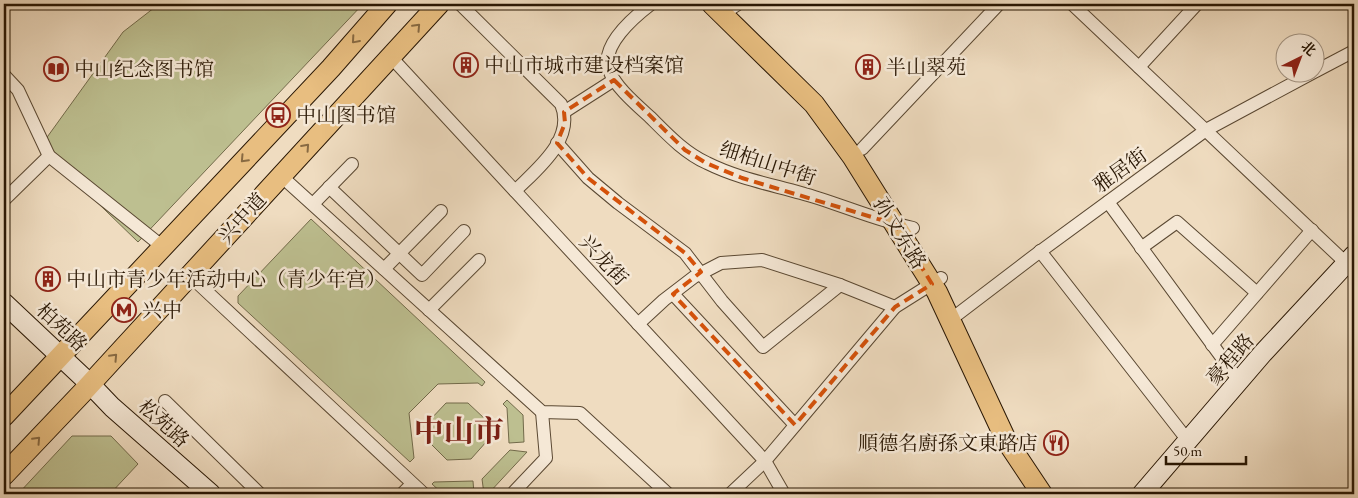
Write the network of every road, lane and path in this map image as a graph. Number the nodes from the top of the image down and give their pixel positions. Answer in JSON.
{"nodes":[{"id":1,"x":387,"y":4,"type":"edge"},
{"id":2,"x":439,"y":4,"type":"edge"},
{"id":3,"x":460,"y":4,"type":"edge"},
{"id":4,"x":651,"y":4,"type":"edge"},
{"id":5,"x":712,"y":4,"type":"edge"},
{"id":6,"x":999,"y":4,"type":"edge"},
{"id":7,"x":1072,"y":4,"type":"edge"},
{"id":8,"x":1197,"y":4,"type":"edge"},
{"id":9,"x":733,"y":5,"type":"edge"},
{"id":10,"x":1354,"y":51,"type":"edge"},
{"id":11,"x":390,"y":56,"type":"junction"},
{"id":12,"x":1326,"y":66,"type":"edge"},
{"id":13,"x":1139,"y":67,"type":"junction"},
{"id":14,"x":4,"y":75,"type":"edge"},
{"id":15,"x":614,"y":80,"type":"junction"},
{"id":16,"x":1296,"y":82,"type":"edge"},
{"id":17,"x":564,"y":112,"type":"junction"},
{"id":18,"x":1206,"y":130,"type":"junction"},
{"id":19,"x":557,"y":143,"type":"junction"},
{"id":20,"x":862,"y":149,"type":"junction"},
{"id":21,"x":49,"y":156,"type":"junction"},
{"id":22,"x":352,"y":164,"type":"dead end"},
{"id":23,"x":280,"y":175,"type":"junction"},
{"id":24,"x":329,"y":187,"type":"junction"},
{"id":25,"x":515,"y":191,"type":"junction"},
{"id":26,"x":5,"y":196,"type":"edge"},
{"id":27,"x":1108,"y":202,"type":"junction"},
{"id":28,"x":313,"y":204,"type":"junction"},
{"id":29,"x":441,"y":211,"type":"dead end"},
{"id":30,"x":904,"y":226,"type":"junction"},
{"id":31,"x":1312,"y":230,"type":"junction"},
{"id":32,"x":464,"y":232,"type":"dead end"},
{"id":33,"x":163,"y":247,"type":"junction"},
{"id":34,"x":1141,"y":248,"type":"junction"},
{"id":35,"x":1040,"y":251,"type":"junction"},
{"id":36,"x":399,"y":253,"type":"junction"},
{"id":37,"x":479,"y":260,"type":"dead end"},
{"id":38,"x":1352,"y":262,"type":"edge"},
{"id":39,"x":384,"y":269,"type":"junction"},
{"id":40,"x":702,"y":273,"type":"junction"},
{"id":41,"x":189,"y":275,"type":"junction"},
{"id":42,"x":936,"y":281,"type":"junction"},
{"id":43,"x":840,"y":285,"type":"junction"},
{"id":44,"x":1257,"y":293,"type":"junction"},
{"id":45,"x":673,"y":294,"type":"junction"},
{"id":46,"x":4,"y":304,"type":"edge"},
{"id":47,"x":894,"y":307,"type":"junction"},
{"id":48,"x":429,"y":310,"type":"junction"},
{"id":49,"x":958,"y":314,"type":"junction"},
{"id":50,"x":4,"y":319,"type":"edge"},
{"id":51,"x":638,"y":324,"type":"junction"},
{"id":52,"x":1212,"y":345,"type":"junction"},
{"id":53,"x":56,"y":362,"type":"junction"},
{"id":54,"x":1239,"y":381,"type":"junction"},
{"id":55,"x":86,"y":388,"type":"junction"},
{"id":56,"x":165,"y":401,"type":"dead end"},
{"id":57,"x":542,"y":412,"type":"junction"},
{"id":58,"x":4,"y":416,"type":"edge"},
{"id":59,"x":795,"y":426,"type":"junction"},
{"id":60,"x":1189,"y":442,"type":"junction"},
{"id":61,"x":765,"y":462,"type":"junction"},
{"id":62,"x":4,"y":475,"type":"edge"},
{"id":63,"x":412,"y":484,"type":"junction"},
{"id":64,"x":197,"y":494,"type":"edge"},
{"id":65,"x":211,"y":494,"type":"edge"},
{"id":66,"x":260,"y":494,"type":"edge"},
{"id":67,"x":402,"y":494,"type":"edge"},
{"id":68,"x":424,"y":494,"type":"edge"},
{"id":69,"x":512,"y":494,"type":"edge"},
{"id":70,"x":668,"y":494,"type":"edge"},
{"id":71,"x":730,"y":494,"type":"edge"},
{"id":72,"x":784,"y":494,"type":"edge"},
{"id":73,"x":1042,"y":494,"type":"edge"},
{"id":74,"x":1055,"y":494,"type":"edge"},
{"id":75,"x":1142,"y":494,"type":"edge"},
{"id":76,"x":1158,"y":494,"type":"edge"}],
"edges":[{"from":1,"to":33,"type":"main road","name":"兴中道","one_way":true},
{"from":11,"to":2,"type":"main road","name":"兴中道","one_way":true},
{"from":3,"to":17,"type":"street"},
{"from":4,"to":15,"type":"street"},
{"from":5,"to":30,"type":"main road","name":"孙文东路"},
{"from":6,"to":20,"type":"street"},
{"from":7,"to":13,"type":"street"},
{"from":8,"to":13,"type":"street"},
{"from":9,"to":20,"type":"main road","name":"孙文东路"},
{"from":10,"to":12,"type":"street","name":"雅居街"},
{"from":23,"to":11,"type":"main road","name":"兴中道","one_way":true},
{"from":11,"to":25,"type":"street","name":"兴龙街"},
{"from":13,"to":18,"type":"street"},
{"from":14,"to":21,"type":"street"},
{"from":15,"to":17,"type":"street"},
{"from":15,"to":30,"type":"street","name":"细柏山中街"},
{"from":16,"to":18,"type":"street","name":"雅居街"},
{"from":17,"to":19,"type":"street"},
{"from":18,"to":27,"type":"street","name":"雅居街"},
{"from":18,"to":31,"type":"street"},
{"from":19,"to":25,"type":"street"},
{"from":19,"to":40,"type":"street"},
{"from":20,"to":30,"type":"main road","name":"孙文东路"},
{"from":21,"to":26,"type":"street"},
{"from":21,"to":33,"type":"street"},
{"from":22,"to":24,"type":"street"},
{"from":23,"to":28,"type":"street"},
{"from":23,"to":41,"type":"main road","name":"兴中道"},
{"from":24,"to":28,"type":"street"},
{"from":24,"to":36,"type":"street"},
{"from":25,"to":51,"type":"street","name":"兴龙街"},
{"from":27,"to":34,"type":"street"},
{"from":27,"to":35,"type":"street","name":"雅居街"},
{"from":28,"to":39,"type":"street"},
{"from":29,"to":36,"type":"street"},
{"from":30,"to":42,"type":"main road","name":"孙文东路"},
{"from":31,"to":38,"type":"street"},
{"from":31,"to":44,"type":"street"},
{"from":32,"to":36,"type":"street"},
{"from":33,"to":53,"type":"main road","name":"兴中道"},
{"from":34,"to":44,"type":"street"},
{"from":34,"to":52,"type":"street"},
{"from":35,"to":49,"type":"street","name":"雅居街"},
{"from":35,"to":60,"type":"street"},
{"from":36,"to":39,"type":"street"},
{"from":37,"to":48,"type":"street"},
{"from":38,"to":54,"type":"street","name":"豪程路"},
{"from":38,"to":76,"type":"street","name":"豪程路"},
{"from":39,"to":48,"type":"street"},
{"from":40,"to":43,"type":"street"},
{"from":40,"to":43,"type":"street"},
{"from":40,"to":45,"type":"street"},
{"from":55,"to":41,"type":"main road","name":"兴中道","one_way":true},
{"from":41,"to":63,"type":"street"},
{"from":42,"to":47,"type":"street"},
{"from":42,"to":49,"type":"main road","name":"孙文东路"},
{"from":42,"to":73,"type":"main road","name":"孙文东路"},
{"from":43,"to":47,"type":"street"},
{"from":44,"to":52,"type":"street"},
{"from":45,"to":51,"type":"street"},
{"from":45,"to":59,"type":"street"},
{"from":46,"to":53,"type":"street","name":"柏苑路"},
{"from":47,"to":59,"type":"street"},
{"from":48,"to":57,"type":"street"},
{"from":49,"to":74,"type":"main road","name":"孙文东路"},
{"from":50,"to":53,"type":"street","name":"柏苑路"},
{"from":51,"to":61,"type":"street","name":"兴龙街"},
{"from":52,"to":54,"type":"street"},
{"from":53,"to":55,"type":"street","name":"柏苑路"},
{"from":53,"to":58,"type":"main road","name":"兴中道"},
{"from":54,"to":60,"type":"street","name":"豪程路"},
{"from":62,"to":55,"type":"main road","name":"兴中道","one_way":true},
{"from":55,"to":64,"type":"street","name":"松苑路"},
{"from":55,"to":65,"type":"street","name":"松苑路"},
{"from":56,"to":66,"type":"street"},
{"from":57,"to":69,"type":"street"},
{"from":57,"to":70,"type":"street"},
{"from":59,"to":61,"type":"street"},
{"from":60,"to":75,"type":"street","name":"豪程路"},
{"from":61,"to":71,"type":"street"},
{"from":61,"to":72,"type":"street","name":"兴龙街"},
{"from":63,"to":67,"type":"street"},
{"from":63,"to":68,"type":"street"}]}
